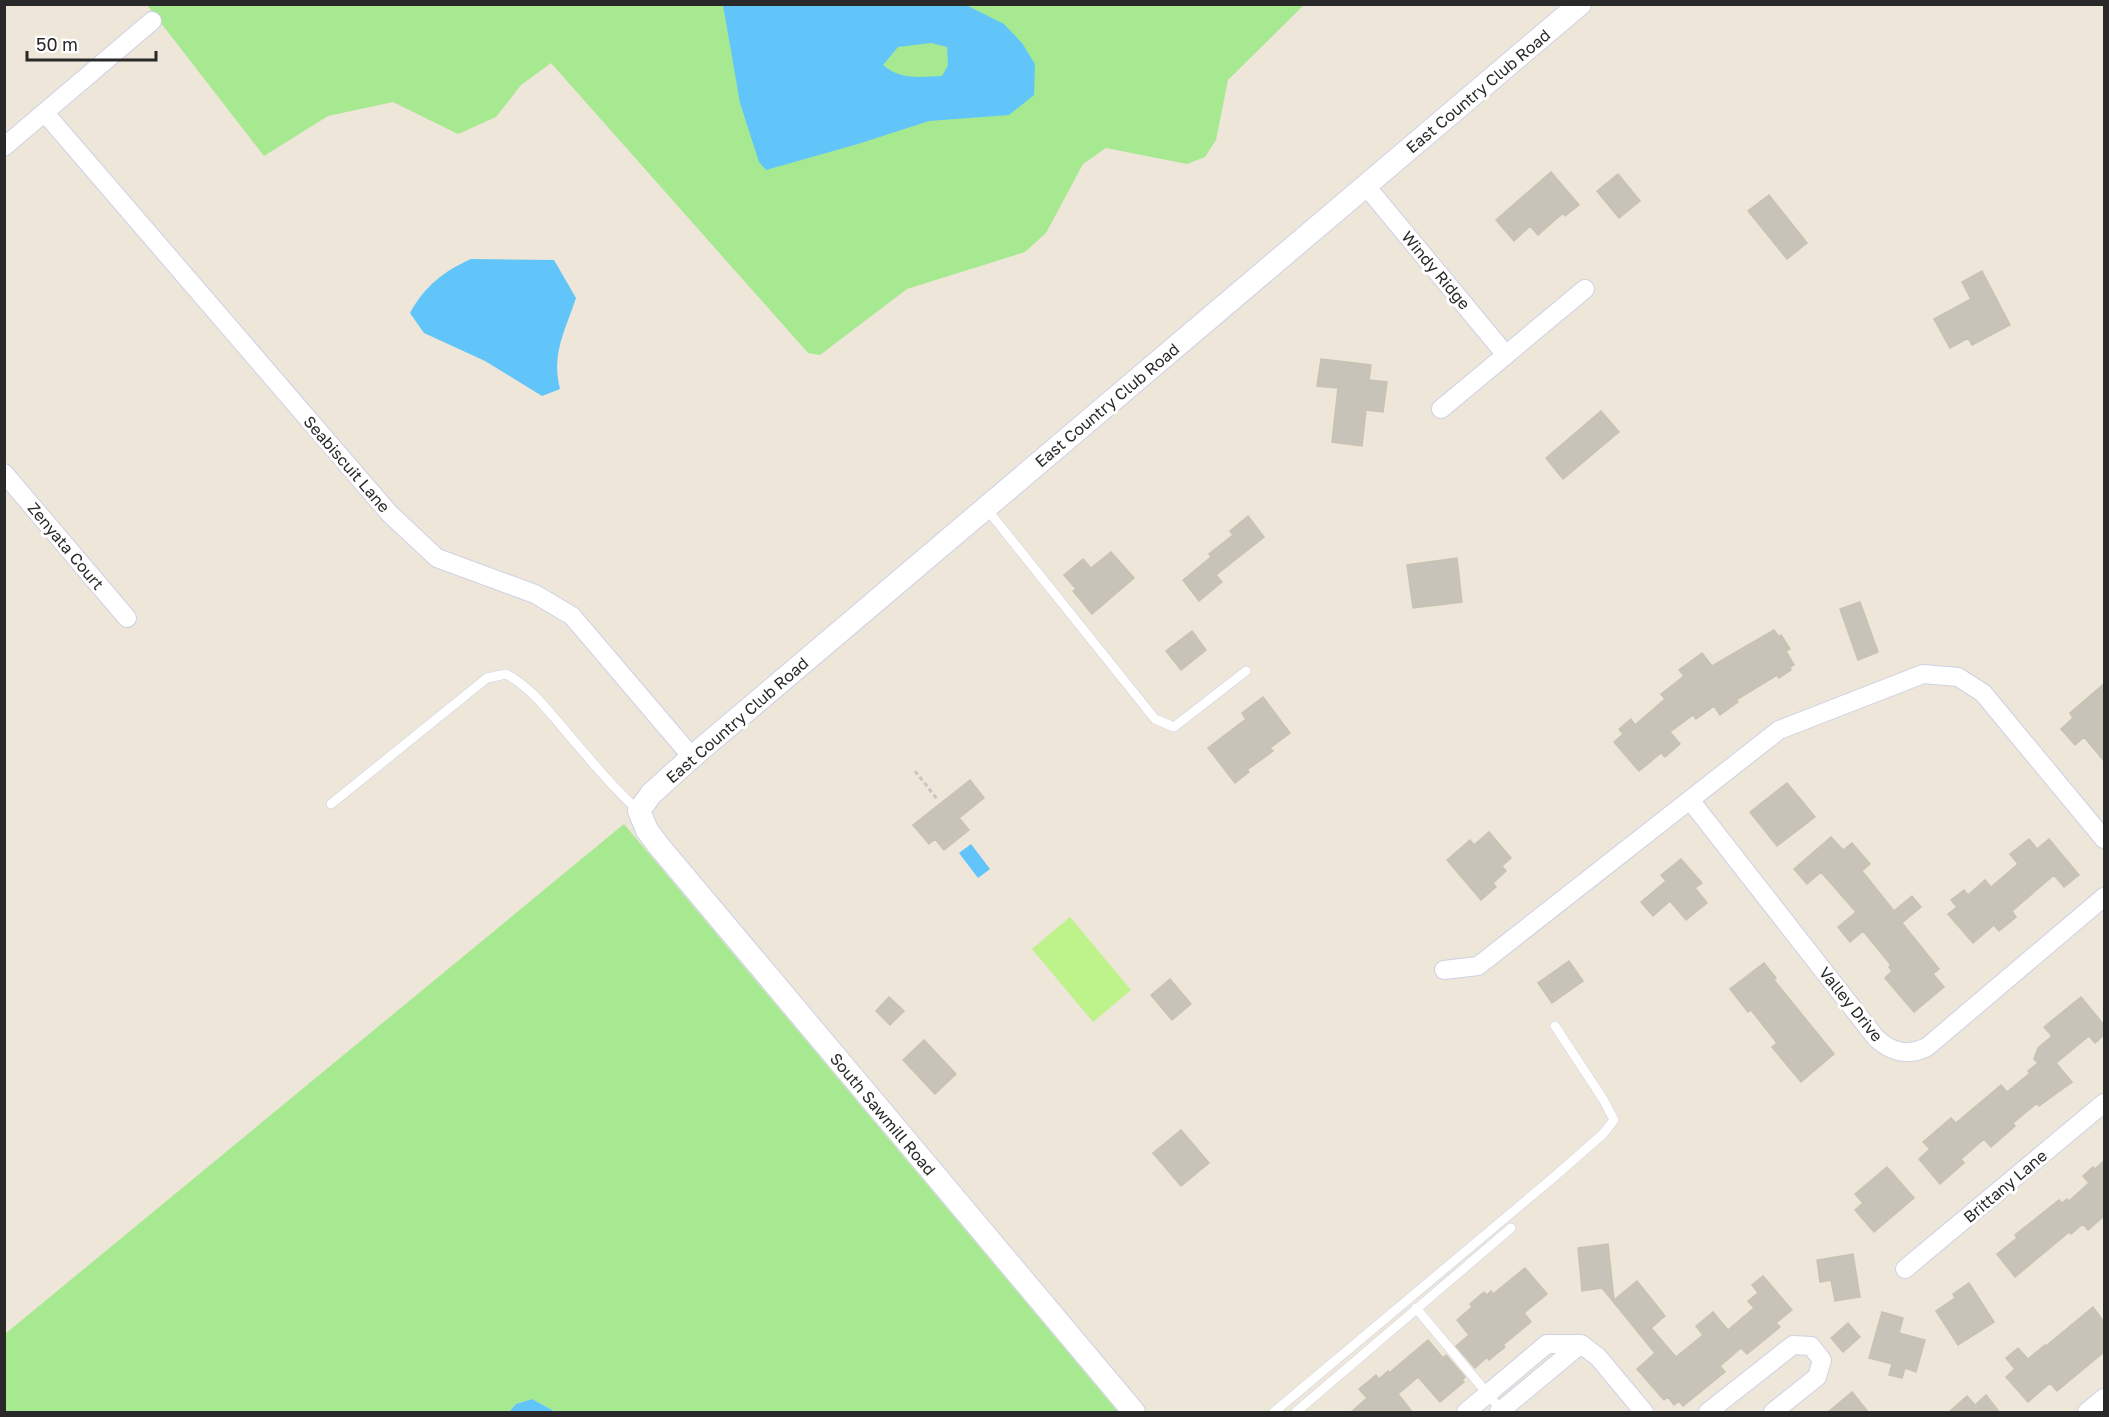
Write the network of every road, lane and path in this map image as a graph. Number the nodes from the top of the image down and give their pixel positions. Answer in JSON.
{"nodes":[{"id":1,"x":1580,"y":4,"type":"edge"},
{"id":2,"x":152,"y":21,"type":"dead end"},
{"id":3,"x":45,"y":113,"type":"junction"},
{"id":4,"x":4,"y":147,"type":"edge"},
{"id":5,"x":1366,"y":186,"type":"junction"},
{"id":6,"x":1585,"y":289,"type":"dead end"},
{"id":7,"x":1506,"y":355,"type":"junction"},
{"id":8,"x":1441,"y":409,"type":"dead end"},
{"id":9,"x":4,"y":473,"type":"edge"},
{"id":10,"x":986,"y":508,"type":"junction"},
{"id":11,"x":127,"y":618,"type":"dead end"},
{"id":12,"x":1246,"y":670,"type":"dead end"},
{"id":13,"x":692,"y":757,"type":"junction"},
{"id":14,"x":915,"y":771,"type":"dead end"},
{"id":15,"x":937,"y":799,"type":"dead end"},
{"id":16,"x":1690,"y":800,"type":"junction"},
{"id":17,"x":331,"y":804,"type":"dead end"},
{"id":18,"x":639,"y":811,"type":"junction"},
{"id":19,"x":2104,"y":839,"type":"edge"},
{"id":20,"x":2104,"y":897,"type":"edge"},
{"id":21,"x":1444,"y":970,"type":"dead end"},
{"id":22,"x":1555,"y":1026,"type":"dead end"},
{"id":23,"x":2104,"y":1103,"type":"edge"},
{"id":24,"x":1511,"y":1228,"type":"dead end"},
{"id":25,"x":1905,"y":1269,"type":"dead end"},
{"id":26,"x":1416,"y":1308,"type":"junction"},
{"id":27,"x":1581,"y":1344,"type":"junction"},
{"id":28,"x":1488,"y":1394,"type":"junction"},
{"id":29,"x":2104,"y":1398,"type":"edge"},
{"id":30,"x":1501,"y":1412,"type":"edge"},
{"id":31,"x":1134,"y":1413,"type":"edge"},
{"id":32,"x":1274,"y":1413,"type":"edge"},
{"id":33,"x":1296,"y":1413,"type":"edge"},
{"id":34,"x":1466,"y":1413,"type":"edge"},
{"id":35,"x":1644,"y":1413,"type":"edge"},
{"id":36,"x":1708,"y":1413,"type":"edge"},
{"id":37,"x":1773,"y":1413,"type":"edge"},
{"id":38,"x":2086,"y":1413,"type":"edge"}],
"edges":[{"from":1,"to":5,"type":"street","name":"East Country Club Road"},
{"from":2,"to":3,"type":"street"},
{"from":3,"to":4,"type":"street"},
{"from":3,"to":13,"type":"street","name":"Seabiscuit Lane"},
{"from":5,"to":7,"type":"street","name":"Windy Ridge"},
{"from":5,"to":10,"type":"street","name":"East Country Club Road"},
{"from":6,"to":7,"type":"street"},
{"from":7,"to":8,"type":"street"},
{"from":9,"to":11,"type":"street","name":"Zenyata Court"},
{"from":10,"to":12,"type":"lane"},
{"from":10,"to":13,"type":"street","name":"East Country Club Road"},
{"from":13,"to":18,"type":"street","name":"East Country Club Road"},
{"from":14,"to":15,"type":"path"},
{"from":16,"to":19,"type":"street"},
{"from":16,"to":20,"type":"street","name":"Valley Drive"},
{"from":16,"to":21,"type":"street"},
{"from":17,"to":18,"type":"lane"},
{"from":18,"to":31,"type":"street","name":"South Sawmill Road"},
{"from":22,"to":32,"type":"lane"},
{"from":23,"to":25,"type":"street","name":"Brittany Lane"},
{"from":24,"to":26,"type":"lane"},
{"from":26,"to":28,"type":"lane"},
{"from":26,"to":33,"type":"lane"},
{"from":27,"to":28,"type":"street"},
{"from":27,"to":30,"type":"street"},
{"from":27,"to":35,"type":"street"},
{"from":28,"to":30,"type":"lane"},
{"from":28,"to":34,"type":"street"},
{"from":29,"to":38,"type":"street"},
{"from":36,"to":37,"type":"street"}]}
